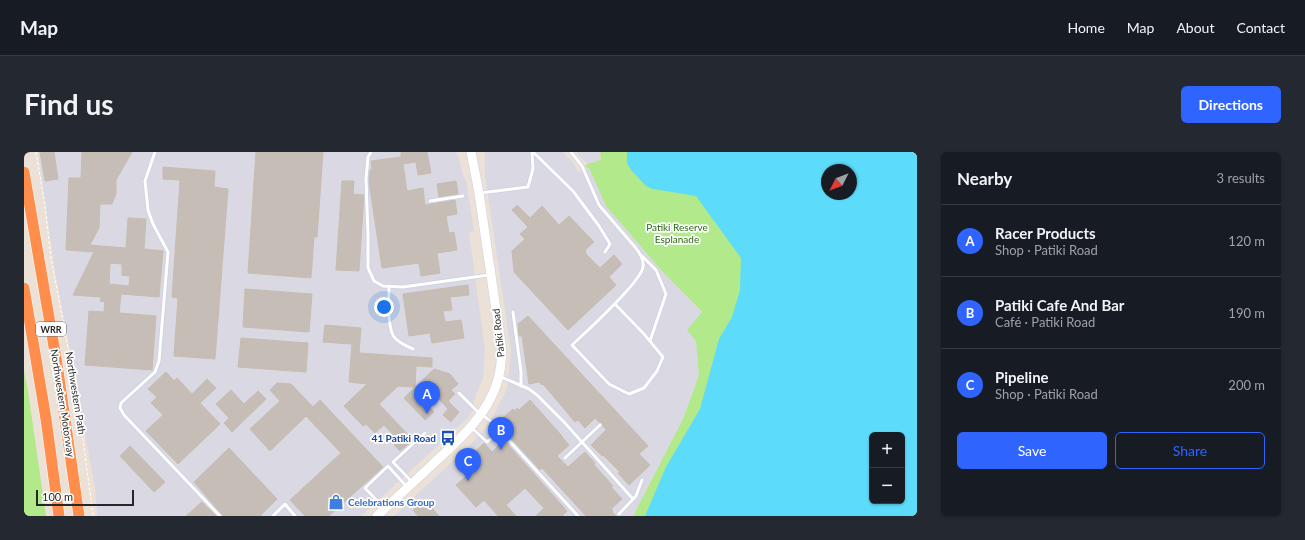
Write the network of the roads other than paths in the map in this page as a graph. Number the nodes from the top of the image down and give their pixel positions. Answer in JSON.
{"nodes":[{"id":1,"x":156,"y":152,"type":"edge"},
{"id":2,"x":371,"y":152,"type":"edge"},
{"id":3,"x":471,"y":152,"type":"edge"},
{"id":4,"x":532,"y":152,"type":"edge"},
{"id":5,"x":571,"y":152,"type":"edge"},
{"id":6,"x":24,"y":172,"type":"edge"},
{"id":7,"x":478,"y":194,"type":"junction"},
{"id":8,"x":463,"y":196,"type":"dead end"},
{"id":9,"x":430,"y":201,"type":"dead end"},
{"id":10,"x":605,"y":252,"type":"dead end"},
{"id":11,"x":640,"y":253,"type":"junction"},
{"id":12,"x":490,"y":274,"type":"junction"},
{"id":13,"x":389,"y":286,"type":"junction"},
{"id":14,"x":24,"y":288,"type":"edge"},
{"id":15,"x":615,"y":304,"type":"junction"},
{"id":16,"x":513,"y":312,"type":"dead end"},
{"id":17,"x":650,"y":341,"type":"junction"},
{"id":18,"x":413,"y":349,"type":"dead end"},
{"id":19,"x":499,"y":376,"type":"junction"},
{"id":20,"x":521,"y":386,"type":"junction"},
{"id":21,"x":458,"y":393,"type":"dead end"},
{"id":22,"x":482,"y":414,"type":"junction"},
{"id":23,"x":600,"y":425,"type":"dead end"},
{"id":24,"x":472,"y":427,"type":"junction"},
{"id":25,"x":500,"y":430,"type":"junction"},
{"id":26,"x":425,"y":433,"type":"dead end"},
{"id":27,"x":582,"y":442,"type":"junction"},
{"id":28,"x":565,"y":458,"type":"dead end"},
{"id":29,"x":642,"y":480,"type":"dead end"},
{"id":30,"x":410,"y":485,"type":"junction"},
{"id":31,"x":633,"y":499,"type":"junction"},
{"id":32,"x":384,"y":509,"type":"junction"},
{"id":33,"x":619,"y":514,"type":"dead end"},
{"id":34,"x":59,"y":516,"type":"edge"},
{"id":35,"x":79,"y":516,"type":"edge"},
{"id":36,"x":220,"y":516,"type":"edge"},
{"id":37,"x":272,"y":516,"type":"edge"},
{"id":38,"x":295,"y":516,"type":"edge"},
{"id":39,"x":377,"y":516,"type":"edge"},
{"id":40,"x":578,"y":516,"type":"edge"}],
"edges":[{"from":1,"to":36,"type":"lane"},
{"from":2,"to":13,"type":"lane"},
{"from":3,"to":7,"type":"main road","name":"Patiki Road"},
{"from":4,"to":7,"type":"lane"},
{"from":4,"to":10,"type":"lane"},
{"from":5,"to":11,"type":"lane"},
{"from":6,"to":35,"type":"highway","name":"Northwestern Motorway","number":"WRR"},
{"from":7,"to":12,"type":"main road","name":"Patiki Road"},
{"from":8,"to":9,"type":"lane"},
{"from":11,"to":15,"type":"lane"},
{"from":11,"to":17,"type":"lane"},
{"from":12,"to":13,"type":"lane"},
{"from":12,"to":19,"type":"main road","name":"Patiki Road"},
{"from":13,"to":18,"type":"lane"},
{"from":14,"to":34,"type":"highway","name":"Northwestern Motorway","number":"WRR"},
{"from":15,"to":17,"type":"lane"},
{"from":15,"to":17,"type":"lane"},
{"from":16,"to":20,"type":"lane"},
{"from":19,"to":20,"type":"lane"},
{"from":19,"to":22,"type":"main road","name":"Patiki Road"},
{"from":20,"to":27,"type":"lane"},
{"from":21,"to":22,"type":"lane"},
{"from":22,"to":24,"type":"main road","name":"Patiki Road"},
{"from":22,"to":25,"type":"lane"},
{"from":23,"to":27,"type":"lane"},
{"from":24,"to":25,"type":"lane"},
{"from":24,"to":30,"type":"main road","name":"Patiki Road"},
{"from":25,"to":40,"type":"lane"},
{"from":26,"to":30,"type":"lane"},
{"from":27,"to":28,"type":"lane"},
{"from":27,"to":31,"type":"lane"},
{"from":29,"to":31,"type":"lane"},
{"from":30,"to":32,"type":"main road","name":"Patiki Road"},
{"from":30,"to":32,"type":"lane"},
{"from":31,"to":33,"type":"lane"},
{"from":32,"to":39,"type":"main road","name":"Patiki Road"},
{"from":37,"to":38,"type":"lane"}]}
